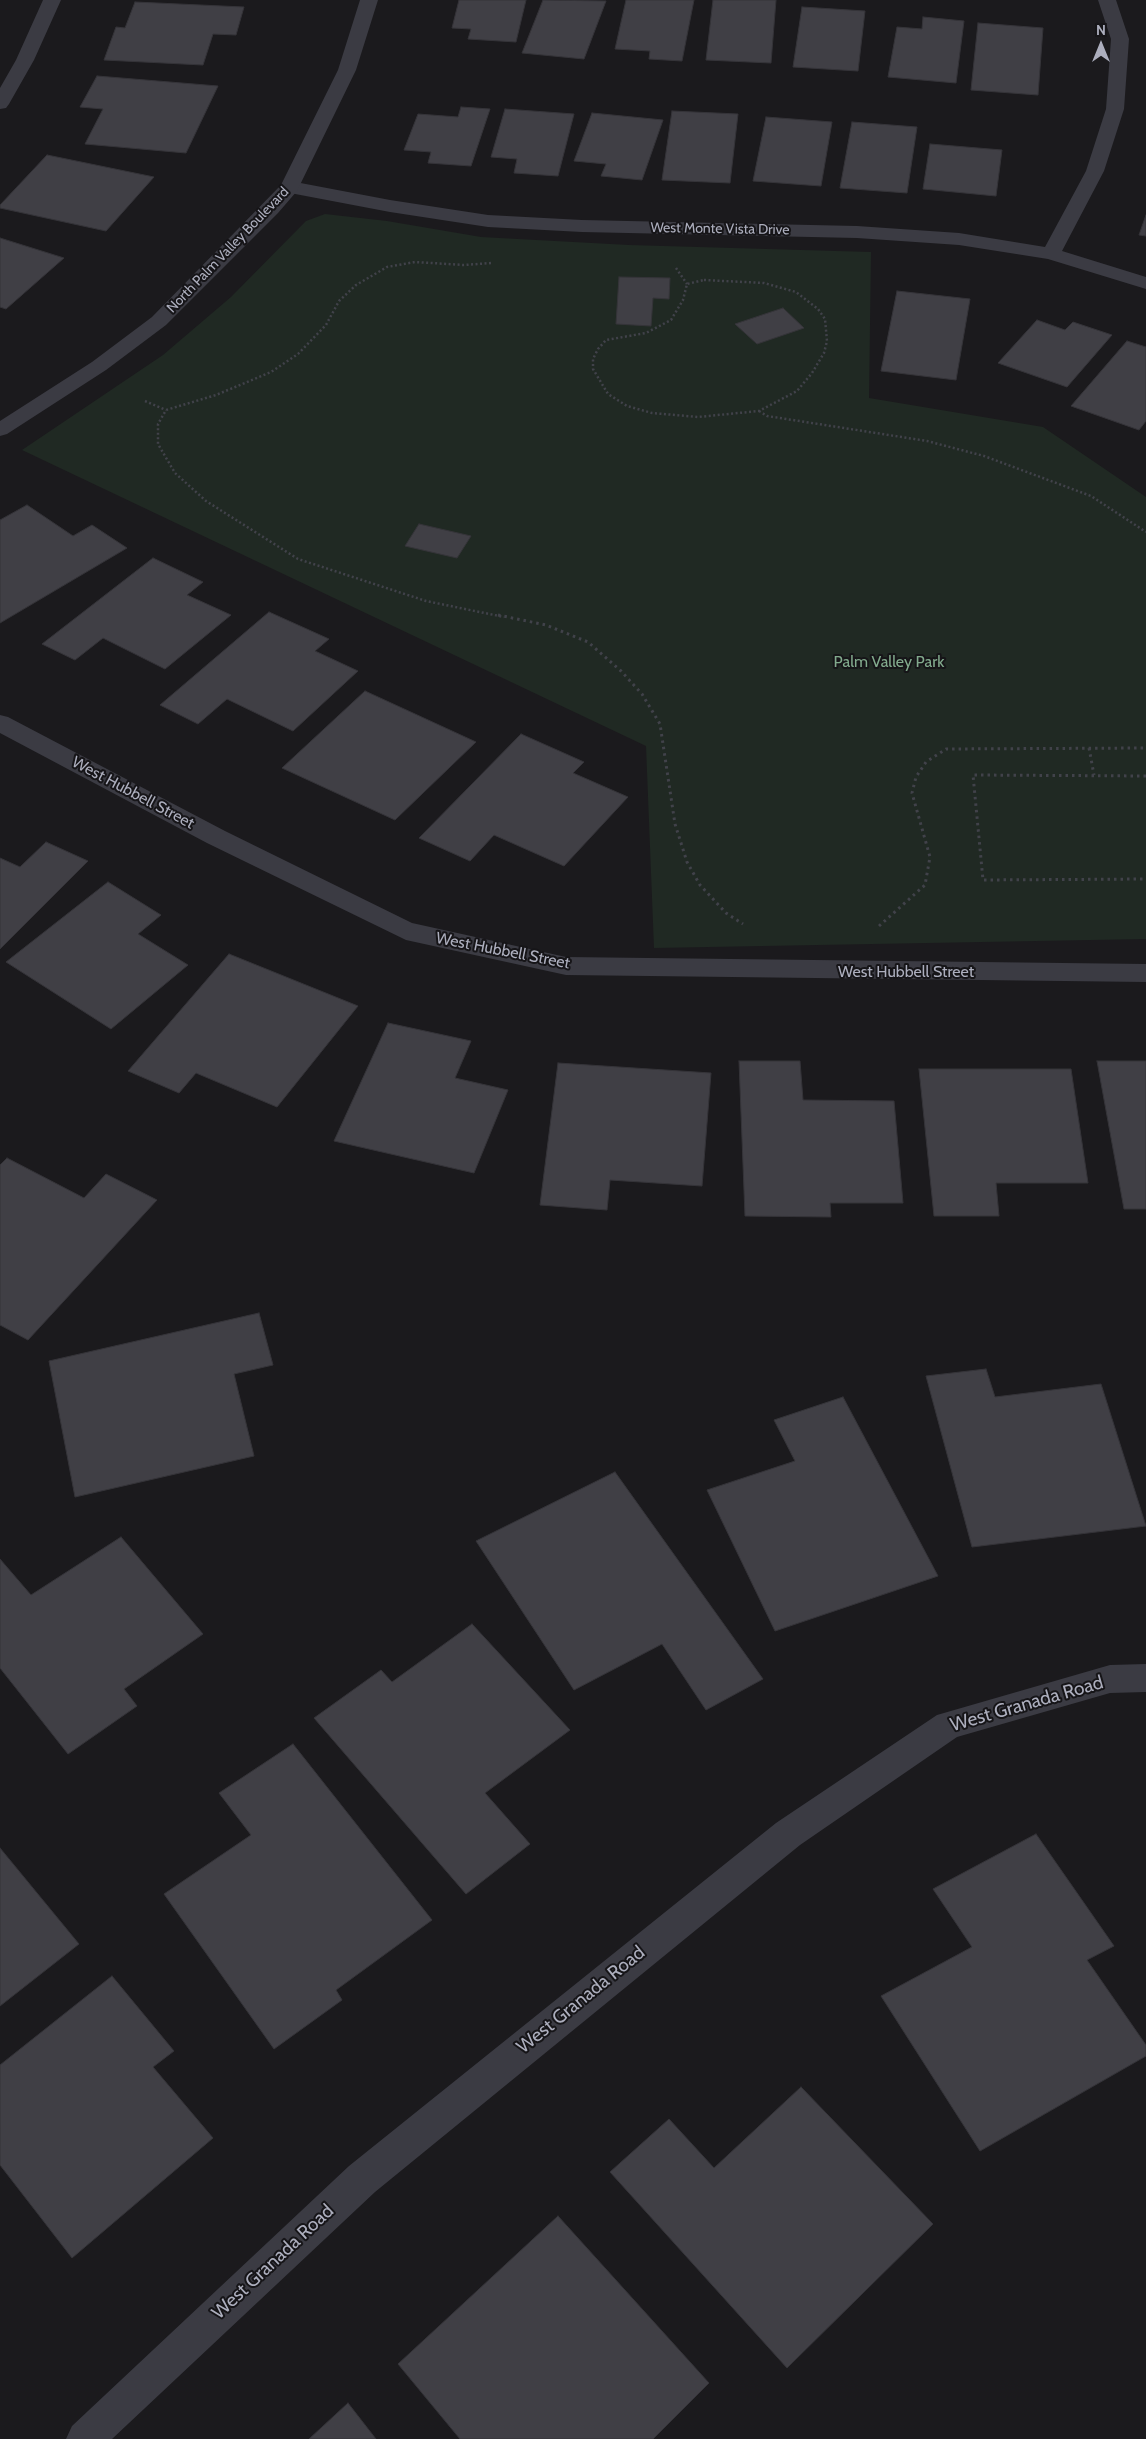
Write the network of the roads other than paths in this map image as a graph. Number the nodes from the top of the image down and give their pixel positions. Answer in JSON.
{"nodes":[{"id":1,"x":52,"y":0,"type":"edge"},
{"id":2,"x":369,"y":0,"type":"edge"},
{"id":3,"x":1107,"y":0,"type":"edge"},
{"id":4,"x":0,"y":104,"type":"edge"},
{"id":5,"x":290,"y":187,"type":"junction"},
{"id":6,"x":1052,"y":254,"type":"junction"},
{"id":7,"x":1146,"y":283,"type":"edge"},
{"id":8,"x":0,"y":430,"type":"edge"},
{"id":9,"x":0,"y":723,"type":"edge"},
{"id":10,"x":1146,"y":973,"type":"edge"},
{"id":11,"x":1146,"y":1678,"type":"edge"},
{"id":12,"x":86,"y":2439,"type":"edge"}],
"edges":[{"from":1,"to":4,"type":"street"},
{"from":2,"to":5,"type":"street","name":"North Palm Valley Boulevard"},
{"from":3,"to":6,"type":"street"},
{"from":5,"to":6,"type":"street","name":"West Monte Vista Drive"},
{"from":5,"to":8,"type":"street","name":"North Palm Valley Boulevard"},
{"from":6,"to":7,"type":"street","name":"West Monte Vista Drive"},
{"from":9,"to":10,"type":"street","name":"West Hubbell Street"},
{"from":11,"to":12,"type":"street","name":"West Granada Road"}]}
